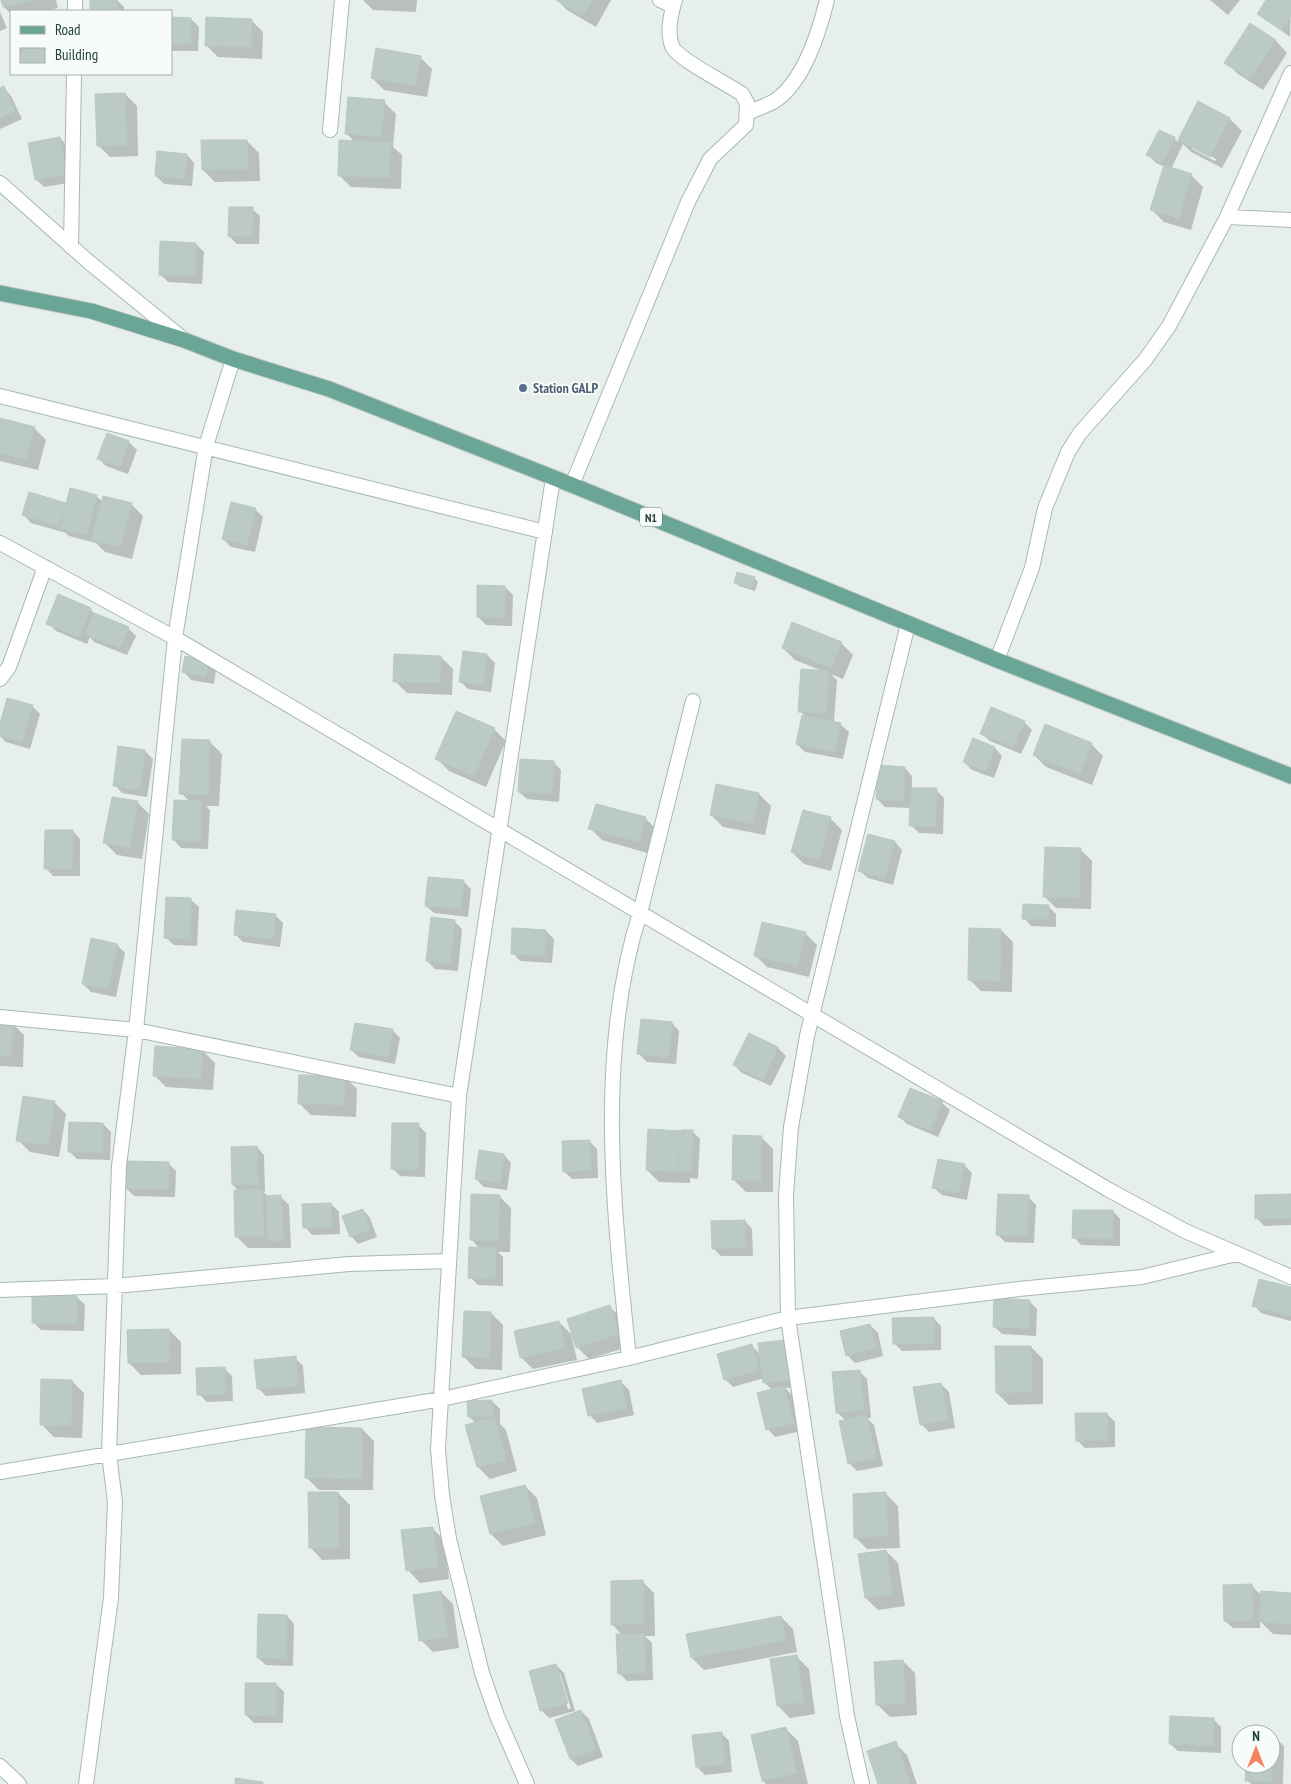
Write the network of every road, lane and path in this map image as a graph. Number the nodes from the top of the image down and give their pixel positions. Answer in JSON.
{"nodes":[{"id":1,"x":342,"y":0,"type":"edge"},
{"id":2,"x":660,"y":0,"type":"edge"},
{"id":3,"x":827,"y":0,"type":"edge"},
{"id":4,"x":674,"y":3,"type":"edge"},
{"id":5,"x":1291,"y":73,"type":"edge"},
{"id":6,"x":74,"y":75,"type":"edge"},
{"id":7,"x":748,"y":113,"type":"junction"},
{"id":8,"x":330,"y":130,"type":"dead end"},
{"id":9,"x":0,"y":183,"type":"edge"},
{"id":10,"x":1227,"y":216,"type":"junction"},
{"id":11,"x":1291,"y":220,"type":"edge"},
{"id":12,"x":72,"y":247,"type":"junction"},
{"id":13,"x":0,"y":293,"type":"edge"},
{"id":14,"x":184,"y":340,"type":"junction"},
{"id":15,"x":233,"y":360,"type":"junction"},
{"id":16,"x":0,"y":396,"type":"edge"},
{"id":17,"x":206,"y":446,"type":"junction"},
{"id":18,"x":553,"y":478,"type":"junction"},
{"id":19,"x":572,"y":484,"type":"junction"},
{"id":20,"x":545,"y":532,"type":"junction"},
{"id":21,"x":0,"y":542,"type":"edge"},
{"id":22,"x":45,"y":567,"type":"junction"},
{"id":23,"x":908,"y":624,"type":"junction"},
{"id":24,"x":174,"y":638,"type":"junction"},
{"id":25,"x":998,"y":660,"type":"junction"},
{"id":26,"x":0,"y":679,"type":"edge"},
{"id":27,"x":693,"y":701,"type":"dead end"},
{"id":28,"x":1291,"y":776,"type":"edge"},
{"id":29,"x":499,"y":830,"type":"junction"},
{"id":30,"x":640,"y":913,"type":"junction"},
{"id":31,"x":812,"y":1015,"type":"junction"},
{"id":32,"x":0,"y":1017,"type":"edge"},
{"id":33,"x":136,"y":1030,"type":"junction"},
{"id":34,"x":459,"y":1096,"type":"junction"},
{"id":35,"x":1236,"y":1254,"type":"junction"},
{"id":36,"x":448,"y":1261,"type":"junction"},
{"id":37,"x":1291,"y":1277,"type":"edge"},
{"id":38,"x":115,"y":1286,"type":"junction"},
{"id":39,"x":0,"y":1290,"type":"edge"},
{"id":40,"x":788,"y":1318,"type":"junction"},
{"id":41,"x":630,"y":1358,"type":"junction"},
{"id":42,"x":442,"y":1399,"type":"junction"},
{"id":43,"x":109,"y":1454,"type":"junction"},
{"id":44,"x":0,"y":1472,"type":"edge"},
{"id":45,"x":0,"y":1766,"type":"edge"},
{"id":46,"x":19,"y":1784,"type":"edge"},
{"id":47,"x":86,"y":1784,"type":"edge"},
{"id":48,"x":527,"y":1784,"type":"edge"},
{"id":49,"x":862,"y":1784,"type":"edge"}],
"edges":[{"from":1,"to":8,"type":"street"},
{"from":2,"to":4,"type":"street"},
{"from":3,"to":7,"type":"street"},
{"from":4,"to":7,"type":"street"},
{"from":5,"to":10,"type":"street"},
{"from":6,"to":12,"type":"street"},
{"from":7,"to":19,"type":"street"},
{"from":9,"to":12,"type":"street"},
{"from":10,"to":11,"type":"street"},
{"from":10,"to":25,"type":"street"},
{"from":12,"to":14,"type":"street"},
{"from":13,"to":14,"type":"main road","number":"N1"},
{"from":14,"to":15,"type":"main road","number":"N1"},
{"from":15,"to":17,"type":"street"},
{"from":15,"to":18,"type":"main road","number":"N1"},
{"from":16,"to":17,"type":"street"},
{"from":17,"to":20,"type":"street"},
{"from":17,"to":24,"type":"street"},
{"from":18,"to":19,"type":"main road","number":"N1"},
{"from":18,"to":20,"type":"street"},
{"from":19,"to":23,"type":"main road","number":"N1"},
{"from":20,"to":29,"type":"street"},
{"from":21,"to":22,"type":"street"},
{"from":22,"to":24,"type":"street"},
{"from":22,"to":26,"type":"street"},
{"from":23,"to":25,"type":"main road","number":"N1"},
{"from":23,"to":31,"type":"street"},
{"from":24,"to":29,"type":"street"},
{"from":24,"to":33,"type":"street"},
{"from":25,"to":28,"type":"main road","number":"N1"},
{"from":27,"to":30,"type":"street"},
{"from":29,"to":30,"type":"street"},
{"from":29,"to":34,"type":"street"},
{"from":30,"to":31,"type":"street"},
{"from":30,"to":41,"type":"street"},
{"from":31,"to":35,"type":"street"},
{"from":31,"to":40,"type":"street"},
{"from":32,"to":33,"type":"street"},
{"from":33,"to":34,"type":"street"},
{"from":33,"to":38,"type":"street"},
{"from":34,"to":36,"type":"street"},
{"from":35,"to":37,"type":"street"},
{"from":35,"to":40,"type":"street"},
{"from":36,"to":38,"type":"street"},
{"from":36,"to":42,"type":"street"},
{"from":38,"to":39,"type":"street"},
{"from":38,"to":43,"type":"street"},
{"from":40,"to":41,"type":"street"},
{"from":40,"to":49,"type":"street"},
{"from":41,"to":42,"type":"street"},
{"from":42,"to":43,"type":"street"},
{"from":42,"to":48,"type":"street"},
{"from":43,"to":44,"type":"street"},
{"from":43,"to":47,"type":"street"},
{"from":45,"to":46,"type":"street"}]}
